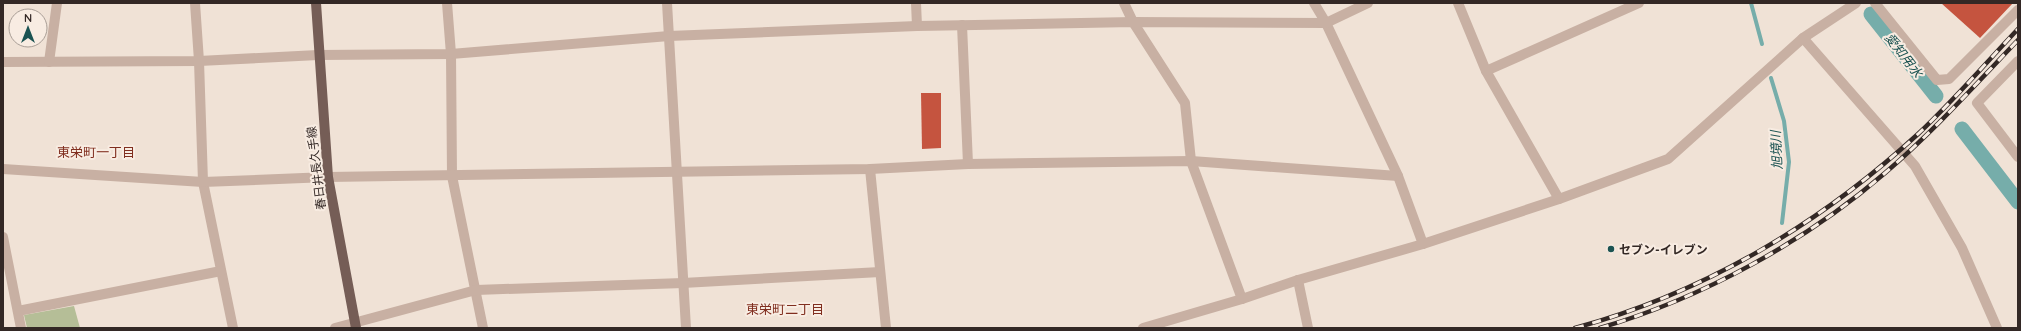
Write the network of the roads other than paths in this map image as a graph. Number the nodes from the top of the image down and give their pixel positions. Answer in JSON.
{"nodes":[{"id":1,"x":57,"y":3,"type":"edge"},
{"id":2,"x":195,"y":3,"type":"edge"},
{"id":3,"x":316,"y":3,"type":"edge"},
{"id":4,"x":447,"y":3,"type":"edge"},
{"id":5,"x":667,"y":3,"type":"edge"},
{"id":6,"x":916,"y":3,"type":"edge"},
{"id":7,"x":1124,"y":3,"type":"edge"},
{"id":8,"x":1314,"y":3,"type":"edge"},
{"id":9,"x":1368,"y":3,"type":"edge"},
{"id":10,"x":1458,"y":3,"type":"edge"},
{"id":11,"x":1639,"y":3,"type":"edge"},
{"id":12,"x":1856,"y":3,"type":"edge"},
{"id":13,"x":1876,"y":3,"type":"edge"},
{"id":14,"x":2018,"y":10,"type":"edge"},
{"id":15,"x":1133,"y":22,"type":"junction"},
{"id":16,"x":1326,"y":23,"type":"junction"},
{"id":17,"x":962,"y":25,"type":"junction"},
{"id":18,"x":917,"y":26,"type":"junction"},
{"id":19,"x":669,"y":36,"type":"junction"},
{"id":20,"x":1803,"y":38,"type":"junction"},
{"id":21,"x":451,"y":54,"type":"junction"},
{"id":22,"x":318,"y":55,"type":"junction"},
{"id":23,"x":199,"y":61,"type":"junction"},
{"id":24,"x":2018,"y":61,"type":"edge"},
{"id":25,"x":3,"y":62,"type":"edge"},
{"id":26,"x":50,"y":62,"type":"junction"},
{"id":27,"x":1486,"y":71,"type":"junction"},
{"id":28,"x":2018,"y":157,"type":"edge"},
{"id":29,"x":1191,"y":161,"type":"junction"},
{"id":30,"x":968,"y":164,"type":"junction"},
{"id":31,"x":3,"y":169,"type":"edge"},
{"id":32,"x":870,"y":169,"type":"junction"},
{"id":33,"x":677,"y":171,"type":"junction"},
{"id":34,"x":452,"y":176,"type":"junction"},
{"id":35,"x":1398,"y":176,"type":"junction"},
{"id":36,"x":328,"y":178,"type":"junction"},
{"id":37,"x":203,"y":182,"type":"junction"},
{"id":38,"x":1559,"y":199,"type":"junction"},
{"id":39,"x":3,"y":237,"type":"edge"},
{"id":40,"x":1423,"y":244,"type":"junction"},
{"id":41,"x":221,"y":271,"type":"junction"},
{"id":42,"x":880,"y":272,"type":"junction"},
{"id":43,"x":1298,"y":280,"type":"junction"},
{"id":44,"x":683,"y":283,"type":"junction"},
{"id":45,"x":476,"y":290,"type":"junction"},
{"id":46,"x":1242,"y":299,"type":"junction"},
{"id":47,"x":18,"y":311,"type":"junction"},
{"id":48,"x":355,"y":325,"type":"edge"},
{"id":49,"x":21,"y":328,"type":"edge"},
{"id":50,"x":232,"y":328,"type":"edge"},
{"id":51,"x":335,"y":328,"type":"edge"},
{"id":52,"x":483,"y":328,"type":"edge"},
{"id":53,"x":686,"y":328,"type":"edge"},
{"id":54,"x":886,"y":328,"type":"edge"},
{"id":55,"x":1142,"y":328,"type":"edge"},
{"id":56,"x":1308,"y":328,"type":"edge"},
{"id":57,"x":1997,"y":328,"type":"edge"}],
"edges":[{"from":1,"to":26,"type":"street"},
{"from":2,"to":23,"type":"street"},
{"from":3,"to":22,"type":"main road","name":"春日井長久手線"},
{"from":4,"to":21,"type":"street"},
{"from":5,"to":19,"type":"street"},
{"from":6,"to":18,"type":"street"},
{"from":7,"to":15,"type":"street"},
{"from":8,"to":16,"type":"street"},
{"from":9,"to":16,"type":"street"},
{"from":10,"to":27,"type":"street"},
{"from":11,"to":27,"type":"street"},
{"from":12,"to":20,"type":"street"},
{"from":13,"to":14,"type":"street"},
{"from":15,"to":16,"type":"street"},
{"from":15,"to":17,"type":"street"},
{"from":15,"to":29,"type":"street"},
{"from":16,"to":35,"type":"street"},
{"from":17,"to":18,"type":"street"},
{"from":17,"to":30,"type":"street"},
{"from":18,"to":19,"type":"street"},
{"from":19,"to":21,"type":"street"},
{"from":19,"to":33,"type":"street"},
{"from":20,"to":38,"type":"street"},
{"from":20,"to":57,"type":"street"},
{"from":21,"to":22,"type":"street"},
{"from":21,"to":34,"type":"street"},
{"from":22,"to":23,"type":"street"},
{"from":22,"to":36,"type":"main road","name":"春日井長久手線"},
{"from":23,"to":26,"type":"street"},
{"from":23,"to":37,"type":"street"},
{"from":24,"to":28,"type":"street"},
{"from":25,"to":26,"type":"street"},
{"from":27,"to":38,"type":"street"},
{"from":29,"to":30,"type":"street"},
{"from":29,"to":35,"type":"street"},
{"from":29,"to":46,"type":"street"},
{"from":30,"to":32,"type":"street"},
{"from":31,"to":37,"type":"street"},
{"from":32,"to":33,"type":"street"},
{"from":32,"to":42,"type":"street"},
{"from":33,"to":34,"type":"street"},
{"from":33,"to":44,"type":"street"},
{"from":34,"to":36,"type":"street"},
{"from":34,"to":45,"type":"street"},
{"from":35,"to":40,"type":"street"},
{"from":36,"to":37,"type":"street"},
{"from":36,"to":48,"type":"main road","name":"春日井長久手線"},
{"from":37,"to":41,"type":"street"},
{"from":38,"to":40,"type":"street"},
{"from":39,"to":47,"type":"street"},
{"from":40,"to":43,"type":"street"},
{"from":41,"to":47,"type":"street"},
{"from":41,"to":50,"type":"street"},
{"from":42,"to":44,"type":"street"},
{"from":42,"to":54,"type":"street"},
{"from":43,"to":46,"type":"street"},
{"from":43,"to":56,"type":"street"},
{"from":44,"to":45,"type":"street"},
{"from":44,"to":53,"type":"street"},
{"from":45,"to":48,"type":"street"},
{"from":45,"to":52,"type":"street"},
{"from":46,"to":55,"type":"street"},
{"from":47,"to":49,"type":"street"},
{"from":48,"to":51,"type":"street"}]}
